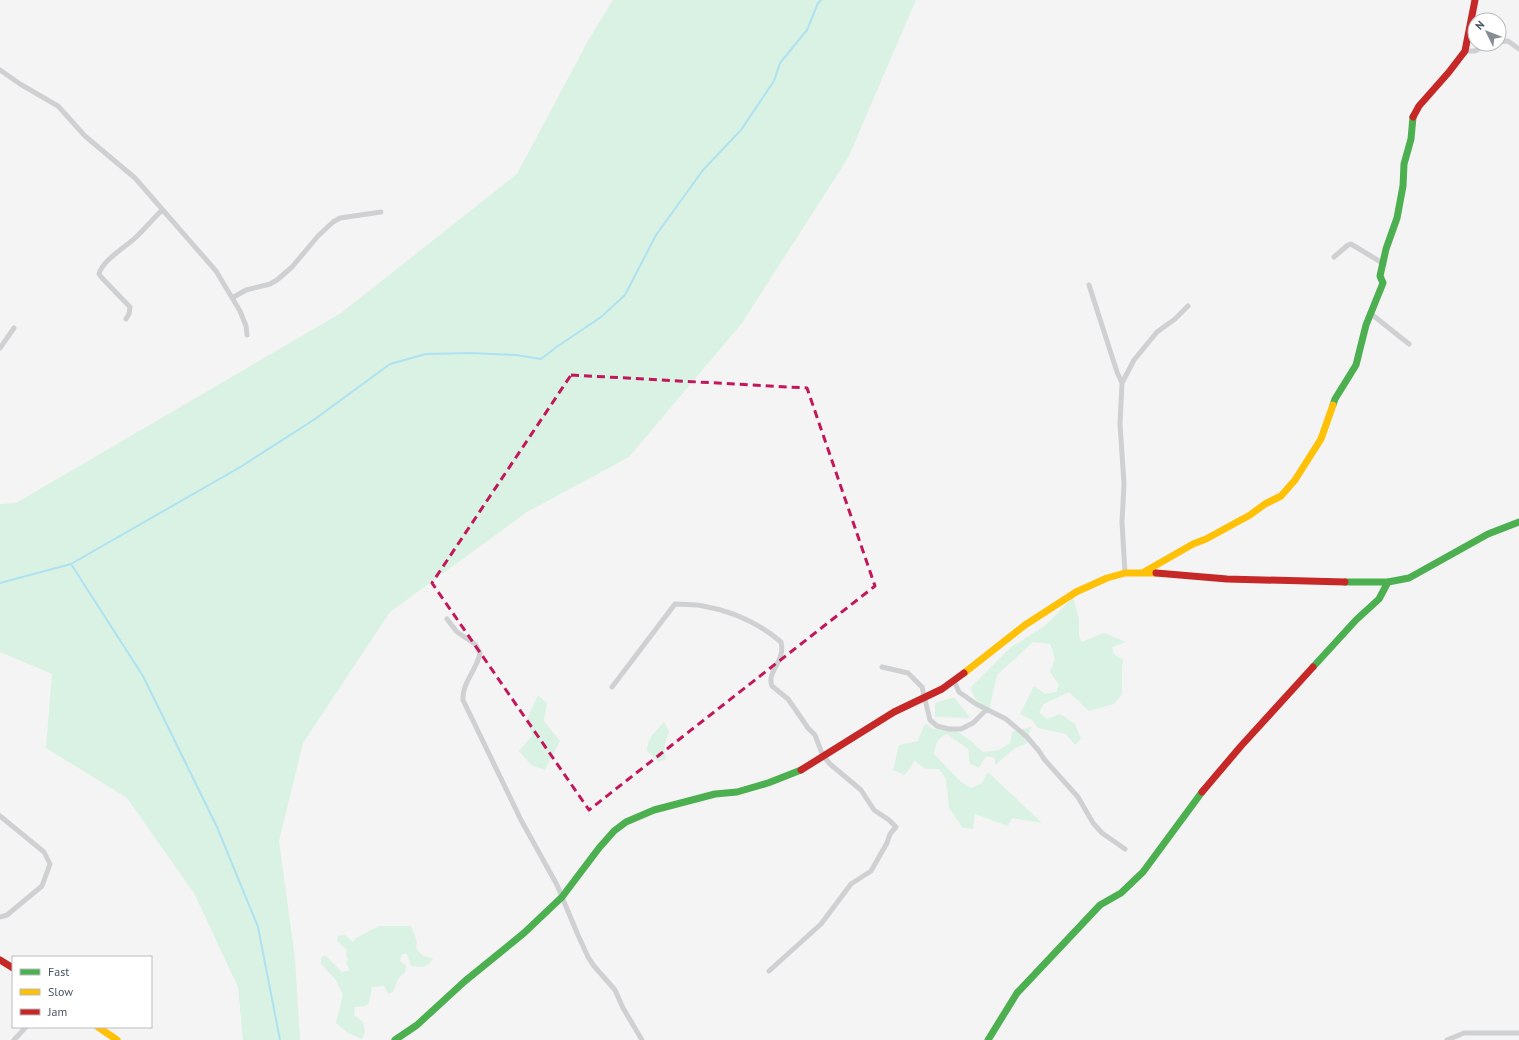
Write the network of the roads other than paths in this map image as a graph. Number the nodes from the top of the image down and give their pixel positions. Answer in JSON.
{"nodes":[{"id":1,"x":1475,"y":0,"type":"edge"},
{"id":2,"x":1507,"y":41,"type":"edge"},
{"id":3,"x":1519,"y":49,"type":"edge"},
{"id":4,"x":1465,"y":51,"type":"joint"},
{"id":5,"x":0,"y":70,"type":"edge"},
{"id":6,"x":162,"y":210,"type":"junction"},
{"id":7,"x":381,"y":212,"type":"dead end"},
{"id":8,"x":1334,"y":257,"type":"dead end"},
{"id":9,"x":1384,"y":264,"type":"junction"},
{"id":10,"x":1089,"y":285,"type":"dead end"},
{"id":11,"x":232,"y":298,"type":"junction"},
{"id":12,"x":1188,"y":306,"type":"dead end"},
{"id":13,"x":1370,"y":313,"type":"junction"},
{"id":14,"x":126,"y":319,"type":"dead end"},
{"id":15,"x":14,"y":328,"type":"dead end"},
{"id":16,"x":247,"y":335,"type":"dead end"},
{"id":17,"x":1408,"y":344,"type":"dead end"},
{"id":18,"x":0,"y":348,"type":"edge"},
{"id":19,"x":1122,"y":383,"type":"junction"},
{"id":20,"x":1519,"y":522,"type":"edge"},
{"id":21,"x":1142,"y":573,"type":"junction"},
{"id":22,"x":1125,"y":574,"type":"junction"},
{"id":23,"x":1388,"y":582,"type":"junction"},
{"id":24,"x":447,"y":619,"type":"dead end"},
{"id":25,"x":882,"y":667,"type":"dead end"},
{"id":26,"x":954,"y":681,"type":"junction"},
{"id":27,"x":612,"y":687,"type":"dead end"},
{"id":28,"x":925,"y":698,"type":"junction"},
{"id":29,"x":986,"y":710,"type":"junction"},
{"id":30,"x":823,"y":756,"type":"junction"},
{"id":31,"x":0,"y":816,"type":"edge"},
{"id":32,"x":1125,"y":849,"type":"dead end"},
{"id":33,"x":562,"y":897,"type":"junction"},
{"id":34,"x":0,"y":917,"type":"edge"},
{"id":35,"x":0,"y":960,"type":"edge"},
{"id":36,"x":12,"y":967,"type":"edge"},
{"id":37,"x":769,"y":971,"type":"dead end"},
{"id":38,"x":25,"y":1028,"type":"edge"},
{"id":39,"x":99,"y":1028,"type":"edge"},
{"id":40,"x":1519,"y":1033,"type":"edge"},
{"id":41,"x":14,"y":1040,"type":"edge"},
{"id":42,"x":117,"y":1040,"type":"edge"},
{"id":43,"x":395,"y":1040,"type":"edge"},
{"id":44,"x":642,"y":1040,"type":"edge"},
{"id":45,"x":988,"y":1040,"type":"edge"},
{"id":46,"x":1447,"y":1040,"type":"edge"}],
"edges":[{"from":1,"to":4,"type":"street"},
{"from":2,"to":3,"type":"street"},
{"from":4,"to":9,"type":"street"},
{"from":5,"to":6,"type":"street"},
{"from":6,"to":11,"type":"street"},
{"from":6,"to":14,"type":"street"},
{"from":7,"to":11,"type":"street"},
{"from":8,"to":9,"type":"street"},
{"from":9,"to":13,"type":"street"},
{"from":10,"to":19,"type":"street"},
{"from":11,"to":16,"type":"street"},
{"from":12,"to":19,"type":"street"},
{"from":13,"to":17,"type":"street"},
{"from":13,"to":21,"type":"street"},
{"from":15,"to":18,"type":"street"},
{"from":19,"to":22,"type":"street"},
{"from":20,"to":23,"type":"street"},
{"from":21,"to":22,"type":"street"},
{"from":21,"to":23,"type":"street"},
{"from":22,"to":26,"type":"street"},
{"from":23,"to":45,"type":"street"},
{"from":24,"to":33,"type":"street"},
{"from":25,"to":28,"type":"street"},
{"from":26,"to":28,"type":"street"},
{"from":26,"to":29,"type":"street"},
{"from":27,"to":30,"type":"street"},
{"from":28,"to":29,"type":"street"},
{"from":28,"to":30,"type":"street"},
{"from":29,"to":32,"type":"street"},
{"from":30,"to":33,"type":"street"},
{"from":30,"to":37,"type":"street"},
{"from":31,"to":34,"type":"street"},
{"from":33,"to":43,"type":"street"},
{"from":33,"to":44,"type":"street"},
{"from":35,"to":36,"type":"street"},
{"from":38,"to":41,"type":"street"},
{"from":39,"to":42,"type":"street"},
{"from":40,"to":46,"type":"street"}]}
